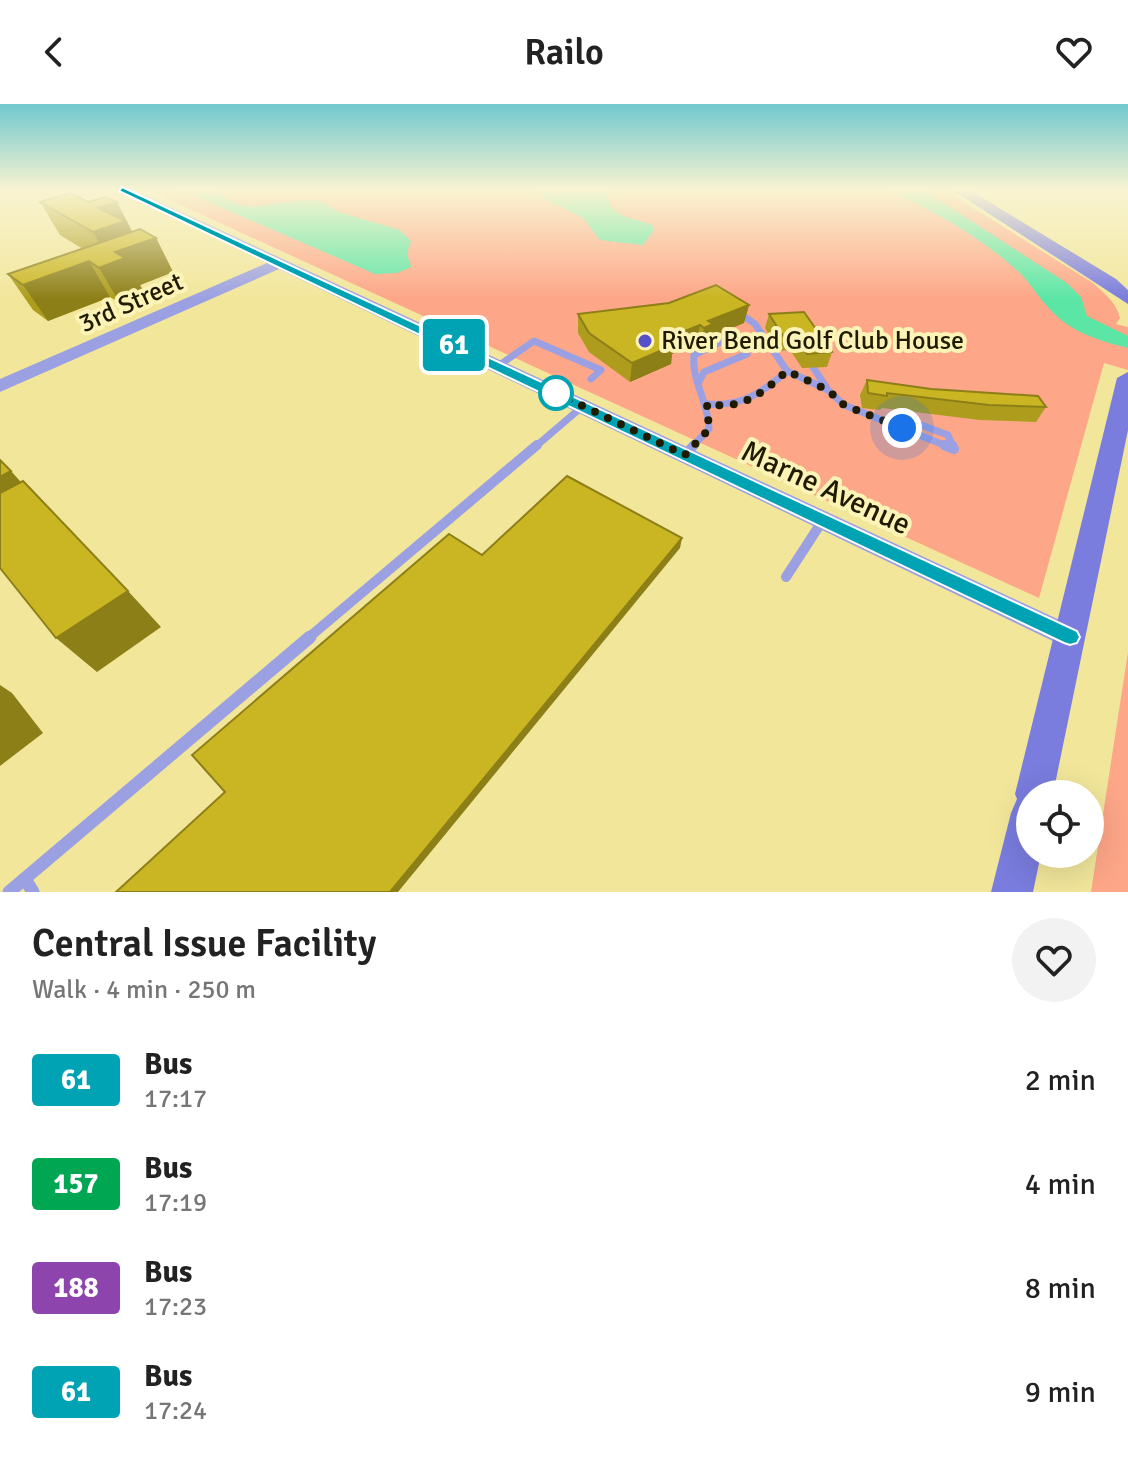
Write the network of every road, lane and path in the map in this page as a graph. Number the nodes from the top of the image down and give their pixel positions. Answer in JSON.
{"nodes":[{"id":1,"x":201,"y":226,"type":"edge"},
{"id":2,"x":1017,"y":226,"type":"edge"},
{"id":3,"x":280,"y":263,"type":"junction"},
{"id":4,"x":1128,"y":299,"type":"edge"},
{"id":5,"x":727,"y":305,"type":"edge"},
{"id":6,"x":769,"y":322,"type":"edge"},
{"id":7,"x":757,"y":323,"type":"junction"},
{"id":8,"x":609,"y":364,"type":"edge"},
{"id":9,"x":498,"y":366,"type":"junction"},
{"id":10,"x":813,"y":367,"type":"edge"},
{"id":11,"x":601,"y":370,"type":"junction"},
{"id":12,"x":787,"y":371,"type":"junction"},
{"id":13,"x":1128,"y":378,"type":"edge"},
{"id":14,"x":591,"y":379,"type":"dead end"},
{"id":15,"x":699,"y":382,"type":"junction"},
{"id":16,"x":0,"y":386,"type":"edge"},
{"id":17,"x":828,"y":390,"type":"junction"},
{"id":18,"x":707,"y":404,"type":"junction"},
{"id":19,"x":583,"y":406,"type":"junction"},
{"id":20,"x":902,"y":428,"type":"junction"},
{"id":21,"x":685,"y":455,"type":"junction"},
{"id":22,"x":823,"y":520,"type":"junction"},
{"id":23,"x":786,"y":577,"type":"dead end"},
{"id":24,"x":1070,"y":637,"type":"junction"},
{"id":25,"x":1037,"y":780,"type":"edge"},
{"id":26,"x":1017,"y":868,"type":"edge"},
{"id":27,"x":29,"y":885,"type":"edge"},
{"id":28,"x":9,"y":892,"type":"edge"},
{"id":29,"x":1012,"y":892,"type":"edge"}],
"edges":[{"from":1,"to":3,"type":"street","name":"Marne Avenue"},
{"from":2,"to":4,"type":"main road"},
{"from":3,"to":9,"type":"street","name":"Marne Avenue"},
{"from":3,"to":16,"type":"street","name":"3rd Street"},
{"from":5,"to":7,"type":"lane"},
{"from":6,"to":7,"type":"lane"},
{"from":7,"to":12,"type":"lane"},
{"from":8,"to":11,"type":"lane"},
{"from":9,"to":11,"type":"lane"},
{"from":9,"to":19,"type":"street","name":"Marne Avenue"},
{"from":10,"to":17,"type":"lane"},
{"from":11,"to":14,"type":"lane"},
{"from":12,"to":17,"type":"lane"},
{"from":12,"to":18,"type":"lane"},
{"from":13,"to":24,"type":"main road"},
{"from":15,"to":15,"type":"lane"},
{"from":15,"to":18,"type":"lane"},
{"from":17,"to":20,"type":"lane"},
{"from":18,"to":21,"type":"lane"},
{"from":19,"to":21,"type":"street","name":"Marne Avenue"},
{"from":19,"to":27,"type":"lane"},
{"from":20,"to":20,"type":"lane"},
{"from":21,"to":22,"type":"street","name":"Marne Avenue"},
{"from":22,"to":23,"type":"lane"},
{"from":22,"to":24,"type":"street","name":"Marne Avenue"},
{"from":24,"to":25,"type":"main road"},
{"from":26,"to":29,"type":"main road"},
{"from":27,"to":28,"type":"lane"}]}
